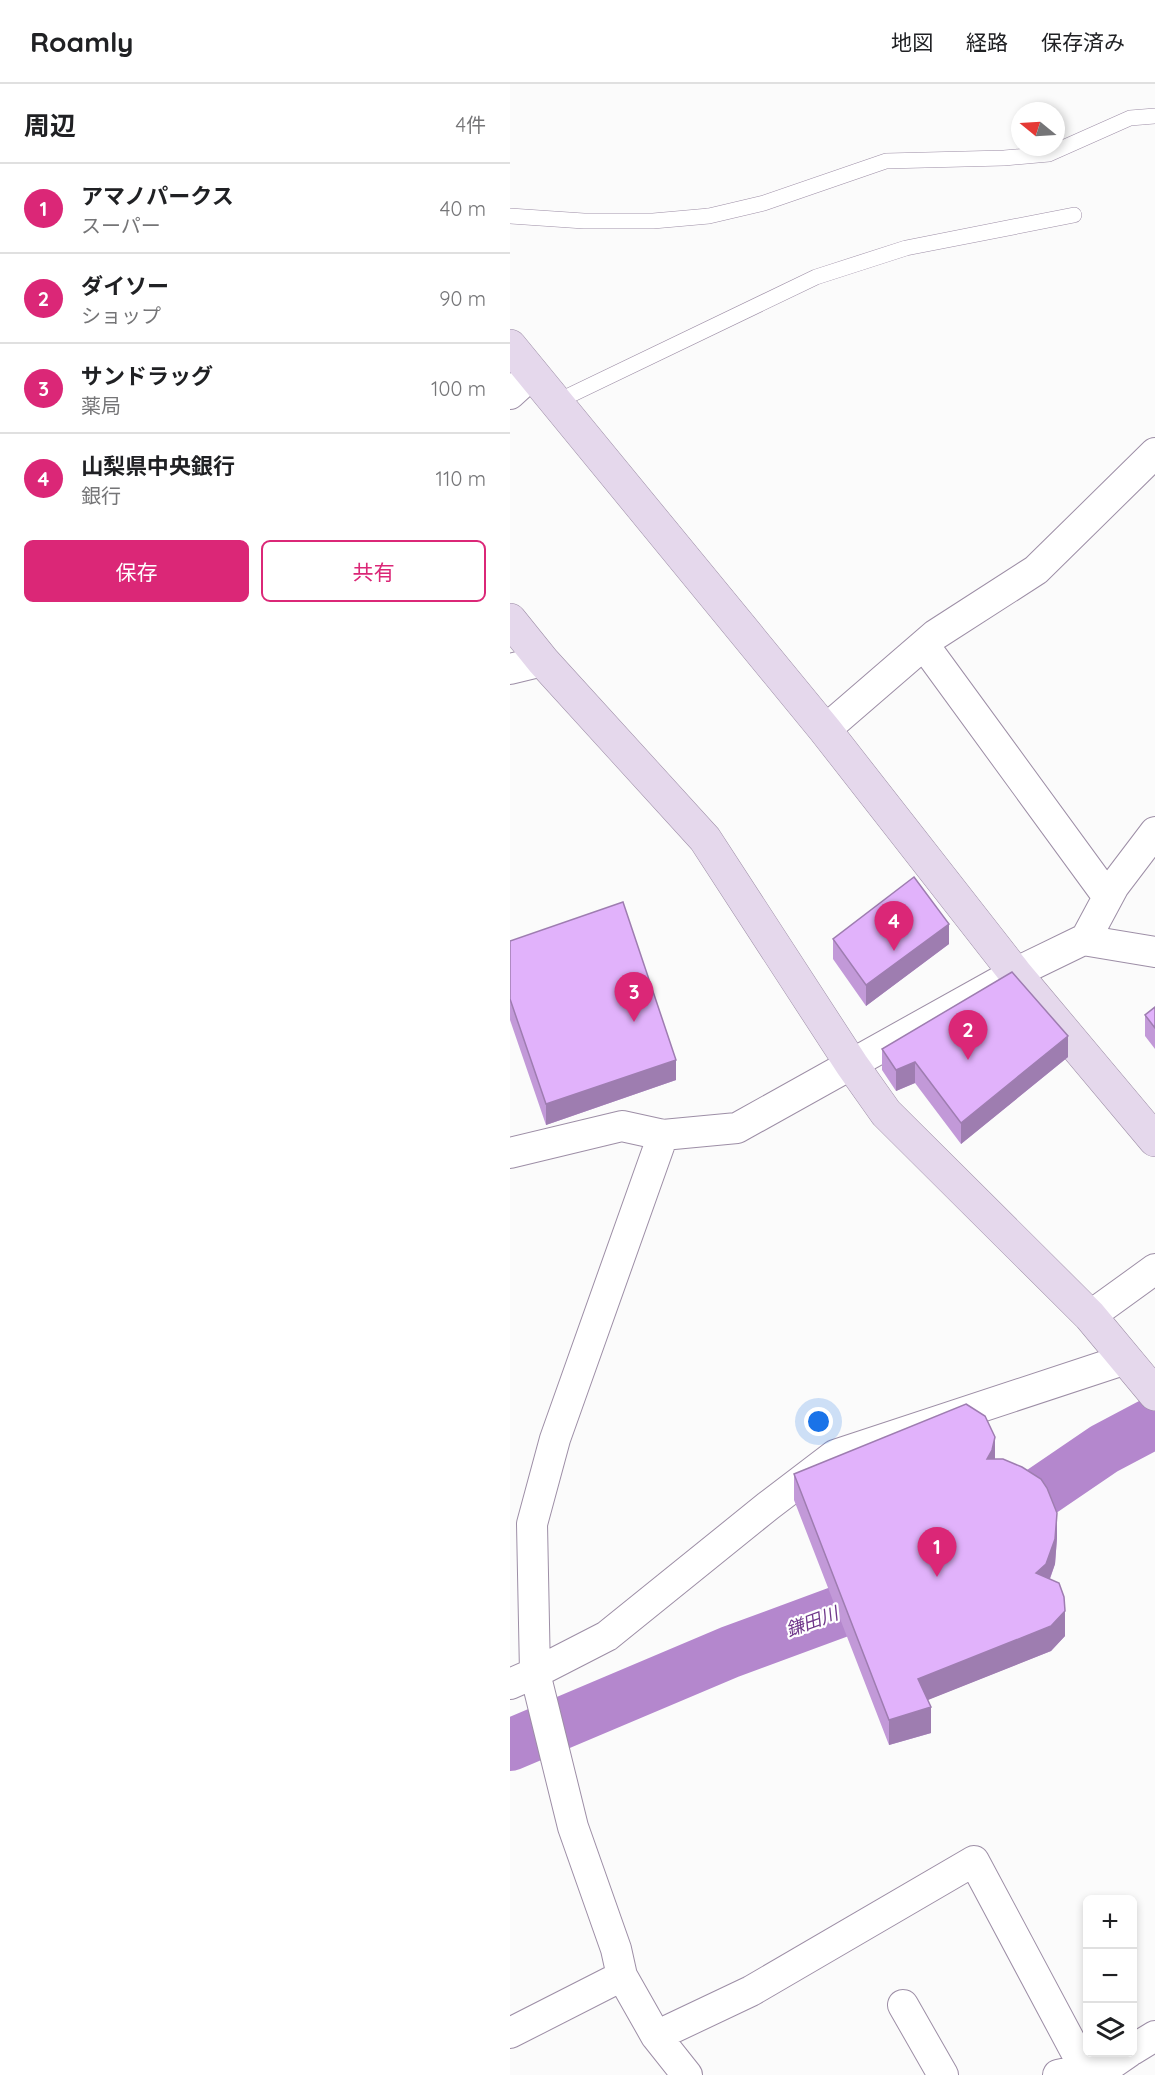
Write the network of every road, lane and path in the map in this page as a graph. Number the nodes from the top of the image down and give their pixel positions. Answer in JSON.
{"nodes":[{"id":1,"x":1155,"y":116,"type":"edge"},
{"id":2,"x":1074,"y":215,"type":"dead end"},
{"id":3,"x":510,"y":216,"type":"edge"},
{"id":4,"x":510,"y":346,"type":"edge"},
{"id":5,"x":521,"y":383,"type":"edge"},
{"id":6,"x":556,"y":402,"type":"junction"},
{"id":7,"x":1155,"y":453,"type":"edge"},
{"id":8,"x":510,"y":620,"type":"edge"},
{"id":9,"x":924,"y":645,"type":"junction"},
{"id":10,"x":543,"y":661,"type":"junction"},
{"id":11,"x":510,"y":669,"type":"edge"},
{"id":12,"x":825,"y":730,"type":"junction"},
{"id":13,"x":1155,"y":832,"type":"edge"},
{"id":14,"x":1108,"y":897,"type":"junction"},
{"id":15,"x":1085,"y":940,"type":"junction"},
{"id":16,"x":1155,"y":952,"type":"edge"},
{"id":17,"x":1015,"y":973,"type":"junction"},
{"id":18,"x":852,"y":1065,"type":"junction"},
{"id":19,"x":663,"y":1135,"type":"junction"},
{"id":20,"x":1155,"y":1140,"type":"edge"},
{"id":21,"x":510,"y":1153,"type":"edge"},
{"id":22,"x":1155,"y":1269,"type":"edge"},
{"id":23,"x":1090,"y":1316,"type":"junction"},
{"id":24,"x":1126,"y":1359,"type":"junction"},
{"id":25,"x":1155,"y":1394,"type":"edge"},
{"id":26,"x":522,"y":1679,"type":"edge"},
{"id":27,"x":622,"y":1976,"type":"junction"},
{"id":28,"x":903,"y":2005,"type":"dead end"},
{"id":29,"x":510,"y":2033,"type":"edge"},
{"id":30,"x":656,"y":2036,"type":"junction"},
{"id":31,"x":1155,"y":2036,"type":"edge"},
{"id":32,"x":1137,"y":2047,"type":"edge"},
{"id":33,"x":1122,"y":2057,"type":"edge"},
{"id":34,"x":1071,"y":2072,"type":"edge"},
{"id":35,"x":687,"y":2075,"type":"edge"},
{"id":36,"x":943,"y":2075,"type":"edge"}],
"edges":[{"from":1,"to":3,"type":"lane"},
{"from":2,"to":6,"type":"lane"},
{"from":4,"to":5,"type":"street"},
{"from":5,"to":6,"type":"street"},
{"from":6,"to":12,"type":"street"},
{"from":7,"to":9,"type":"street"},
{"from":8,"to":10,"type":"street"},
{"from":9,"to":12,"type":"street"},
{"from":9,"to":14,"type":"street"},
{"from":10,"to":11,"type":"street"},
{"from":10,"to":18,"type":"street"},
{"from":12,"to":17,"type":"street"},
{"from":13,"to":14,"type":"street"},
{"from":14,"to":15,"type":"street"},
{"from":15,"to":16,"type":"street"},
{"from":15,"to":17,"type":"street"},
{"from":17,"to":18,"type":"street"},
{"from":17,"to":20,"type":"street"},
{"from":18,"to":19,"type":"street"},
{"from":18,"to":23,"type":"street"},
{"from":19,"to":21,"type":"street"},
{"from":19,"to":26,"type":"street"},
{"from":22,"to":23,"type":"street"},
{"from":23,"to":24,"type":"street"},
{"from":24,"to":25,"type":"street"},
{"from":24,"to":26,"type":"street"},
{"from":26,"to":27,"type":"street"},
{"from":27,"to":29,"type":"street"},
{"from":27,"to":30,"type":"street"},
{"from":28,"to":36,"type":"street"},
{"from":30,"to":34,"type":"street"},
{"from":30,"to":35,"type":"street"},
{"from":31,"to":32,"type":"street"},
{"from":33,"to":34,"type":"street"}]}
